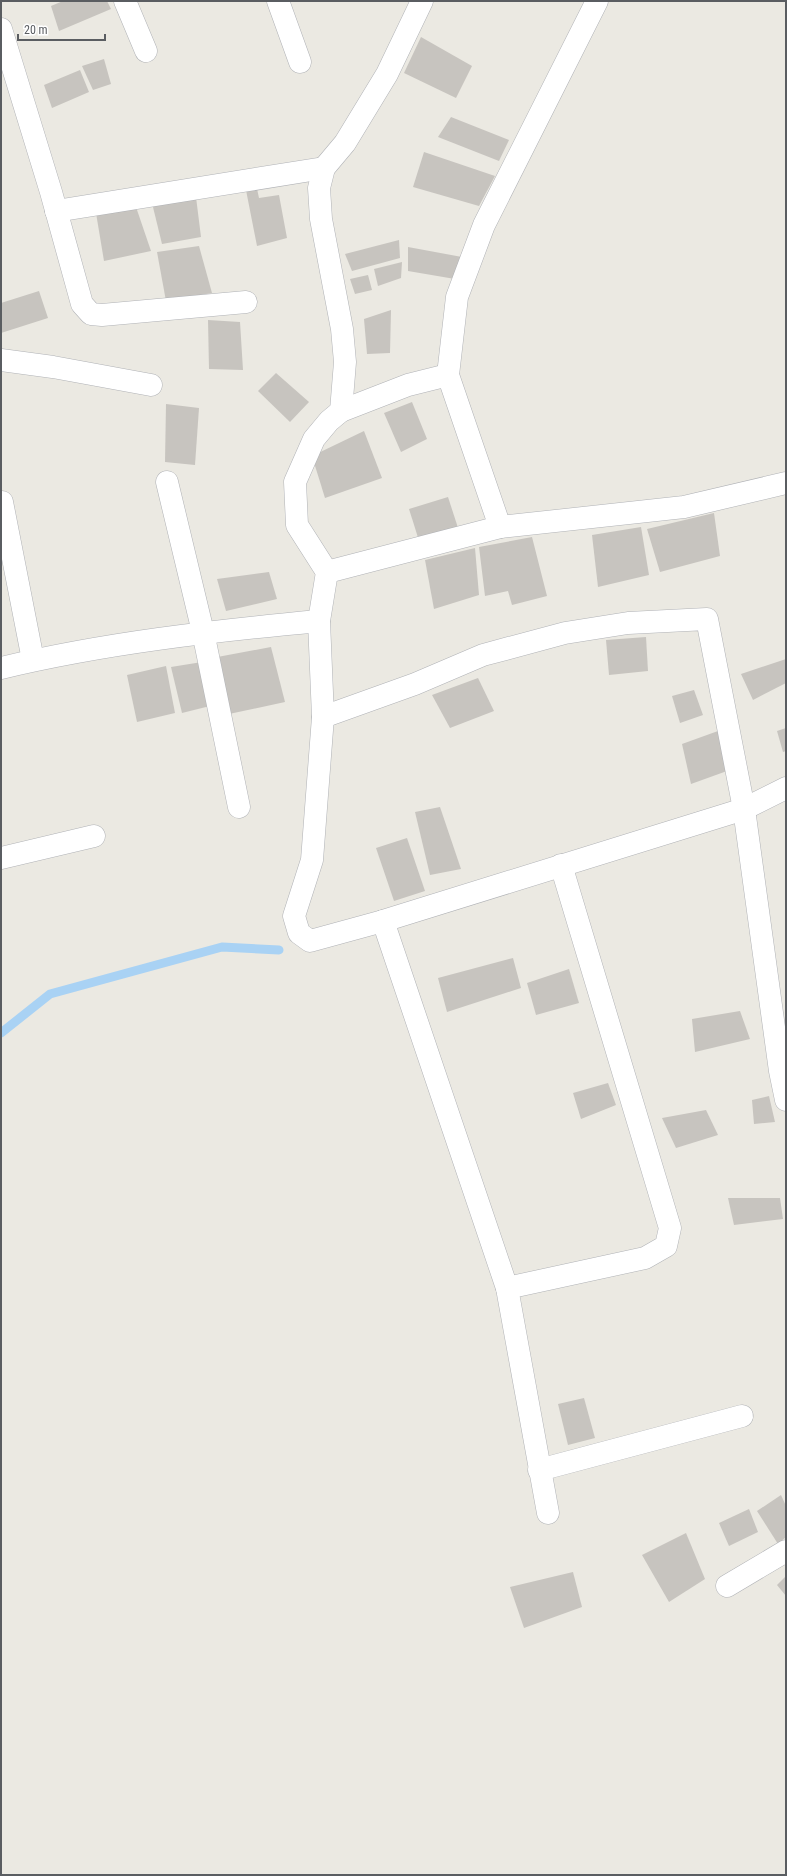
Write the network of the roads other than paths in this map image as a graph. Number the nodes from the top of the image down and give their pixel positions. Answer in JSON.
{"nodes":[{"id":1,"x":125,"y":1,"type":"edge"},
{"id":2,"x":278,"y":1,"type":"edge"},
{"id":3,"x":422,"y":1,"type":"edge"},
{"id":4,"x":597,"y":1,"type":"edge"},
{"id":5,"x":1,"y":29,"type":"edge"},
{"id":6,"x":146,"y":51,"type":"dead end"},
{"id":7,"x":300,"y":62,"type":"dead end"},
{"id":8,"x":324,"y":168,"type":"junction"},
{"id":9,"x":56,"y":211,"type":"junction"},
{"id":10,"x":246,"y":302,"type":"dead end"},
{"id":11,"x":1,"y":360,"type":"edge"},
{"id":12,"x":448,"y":375,"type":"junction"},
{"id":13,"x":151,"y":385,"type":"dead end"},
{"id":14,"x":341,"y":411,"type":"junction"},
{"id":15,"x":168,"y":482,"type":"dead end"},
{"id":16,"x":786,"y":483,"type":"edge"},
{"id":17,"x":2,"y":502,"type":"edge"},
{"id":18,"x":500,"y":527,"type":"junction"},
{"id":19,"x":327,"y":572,"type":"junction"},
{"id":20,"x":319,"y":621,"type":"junction"},
{"id":21,"x":203,"y":632,"type":"junction"},
{"id":22,"x":33,"y":660,"type":"junction"},
{"id":23,"x":1,"y":668,"type":"edge"},
{"id":24,"x":323,"y":717,"type":"junction"},
{"id":25,"x":786,"y":788,"type":"edge"},
{"id":26,"x":239,"y":807,"type":"dead end"},
{"id":27,"x":744,"y":809,"type":"junction"},
{"id":28,"x":94,"y":836,"type":"dead end"},
{"id":29,"x":1,"y":858,"type":"edge"},
{"id":30,"x":562,"y":865,"type":"junction"},
{"id":31,"x":383,"y":921,"type":"junction"},
{"id":32,"x":786,"y":1100,"type":"edge"},
{"id":33,"x":507,"y":1288,"type":"junction"},
{"id":34,"x":742,"y":1416,"type":"dead end"},
{"id":35,"x":540,"y":1470,"type":"junction"},
{"id":36,"x":548,"y":1513,"type":"dead end"},
{"id":37,"x":786,"y":1551,"type":"edge"},
{"id":38,"x":727,"y":1586,"type":"dead end"}],
"edges":[{"from":1,"to":6,"type":"street"},
{"from":2,"to":7,"type":"street"},
{"from":3,"to":8,"type":"street"},
{"from":4,"to":12,"type":"street"},
{"from":5,"to":9,"type":"street"},
{"from":8,"to":9,"type":"street"},
{"from":8,"to":14,"type":"street"},
{"from":9,"to":10,"type":"street"},
{"from":11,"to":13,"type":"street"},
{"from":12,"to":14,"type":"street"},
{"from":12,"to":18,"type":"street"},
{"from":14,"to":19,"type":"street"},
{"from":15,"to":21,"type":"street"},
{"from":16,"to":18,"type":"street"},
{"from":17,"to":22,"type":"street"},
{"from":18,"to":19,"type":"street"},
{"from":19,"to":20,"type":"street"},
{"from":20,"to":21,"type":"street"},
{"from":20,"to":24,"type":"street"},
{"from":21,"to":22,"type":"street"},
{"from":21,"to":26,"type":"street"},
{"from":22,"to":23,"type":"street"},
{"from":24,"to":27,"type":"street"},
{"from":24,"to":31,"type":"street"},
{"from":25,"to":27,"type":"street"},
{"from":27,"to":30,"type":"street"},
{"from":27,"to":32,"type":"street"},
{"from":28,"to":29,"type":"street"},
{"from":30,"to":31,"type":"street"},
{"from":30,"to":33,"type":"street"},
{"from":31,"to":33,"type":"street"},
{"from":33,"to":35,"type":"street"},
{"from":34,"to":35,"type":"street"},
{"from":35,"to":36,"type":"street"},
{"from":37,"to":38,"type":"street"}]}
